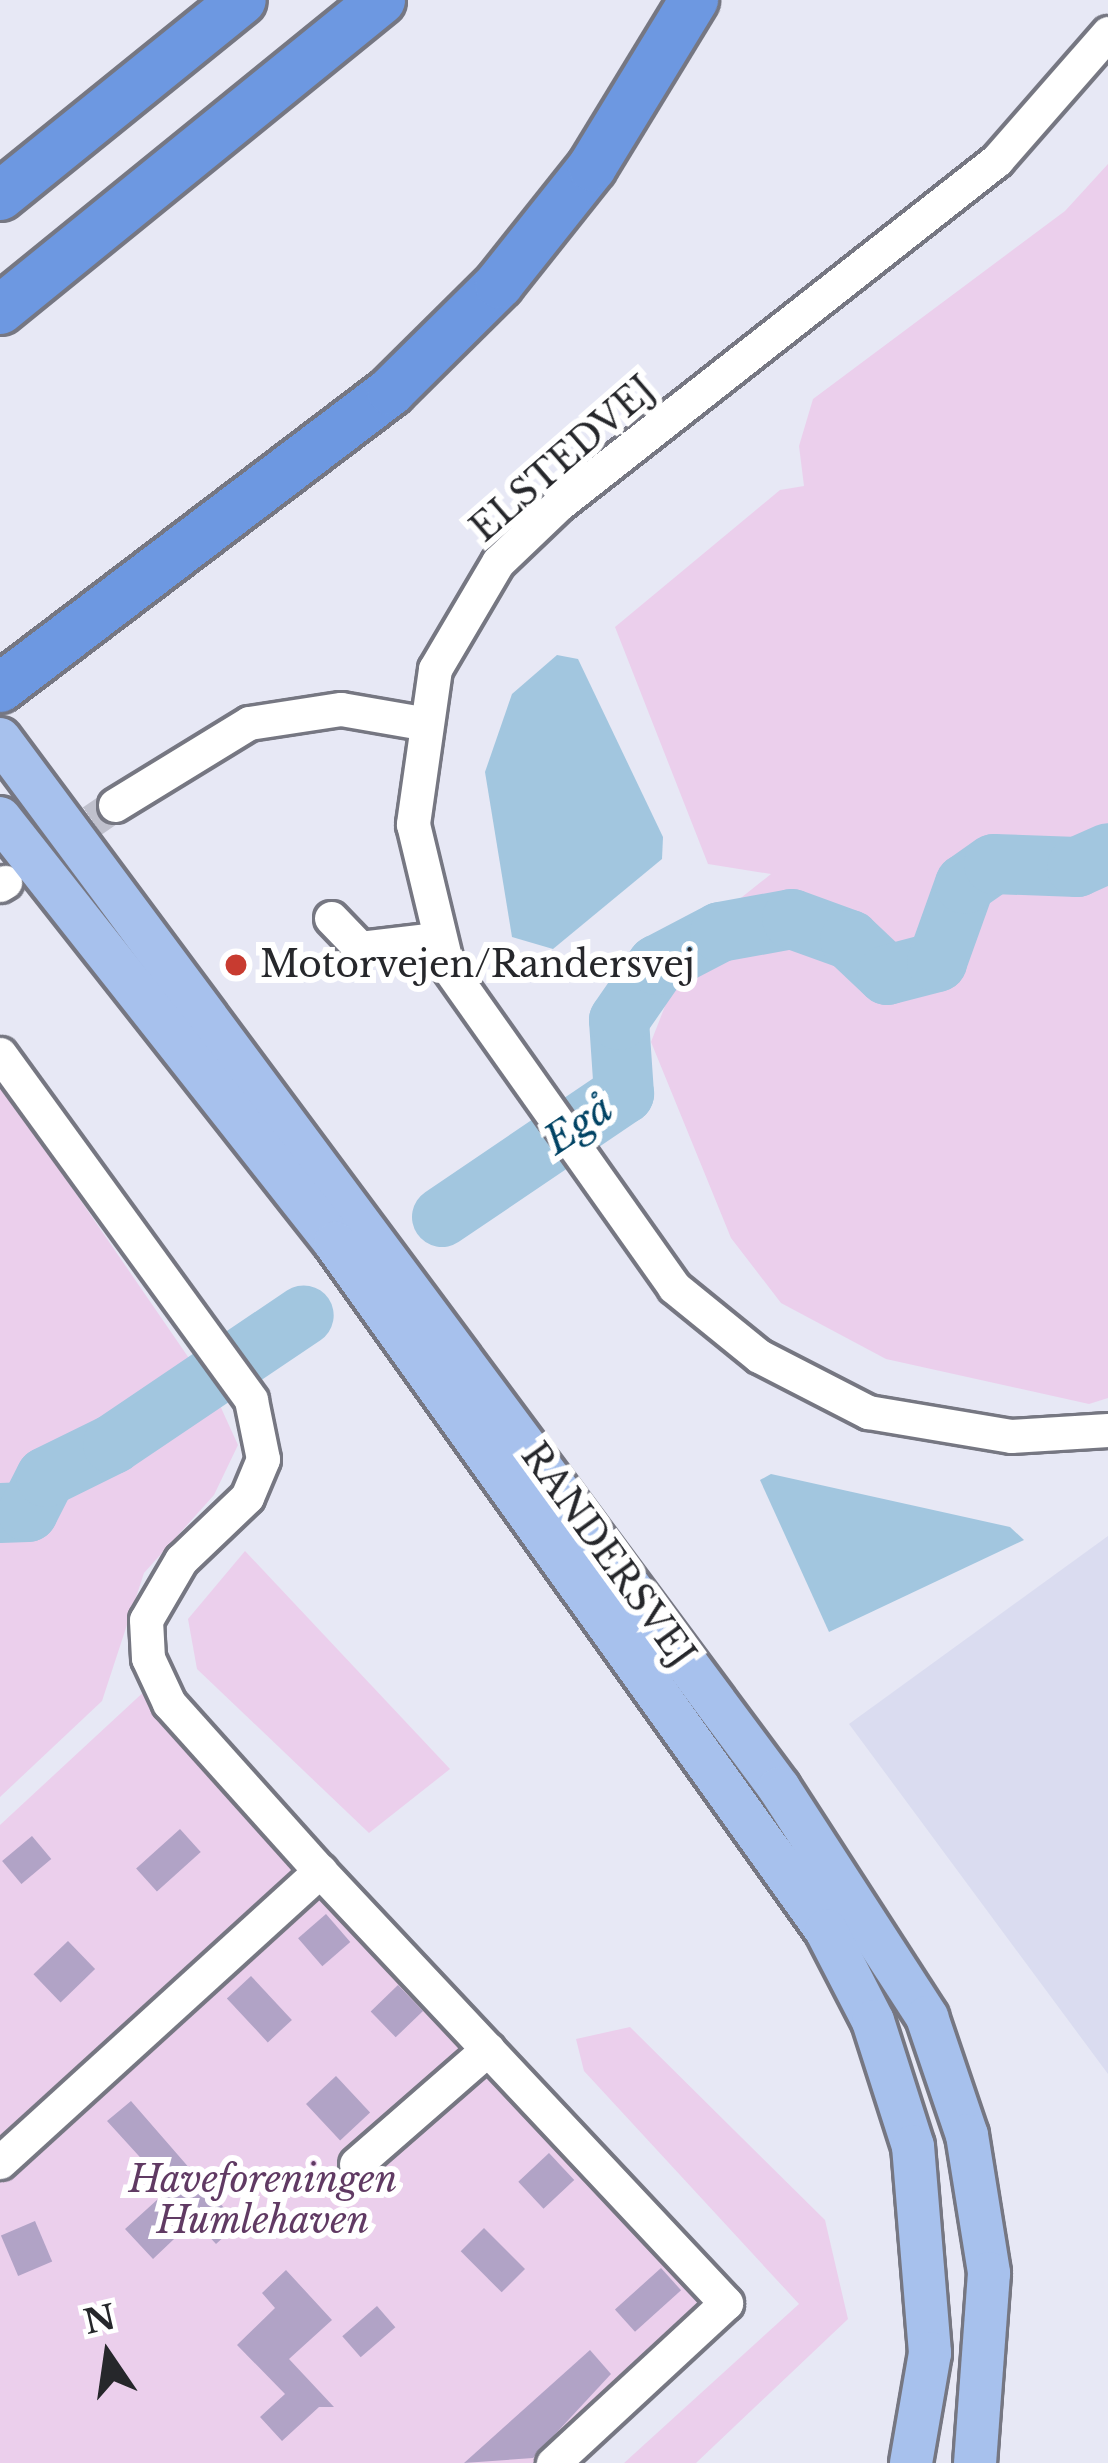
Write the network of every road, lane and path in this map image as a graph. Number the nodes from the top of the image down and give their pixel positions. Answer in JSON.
{"nodes":[{"id":1,"x":238,"y":0,"type":"edge"},
{"id":2,"x":381,"y":0,"type":"edge"},
{"id":3,"x":694,"y":0,"type":"edge"},
{"id":4,"x":1108,"y":33,"type":"edge"},
{"id":5,"x":0,"y":164,"type":"edge"},
{"id":6,"x":0,"y":196,"type":"edge"},
{"id":7,"x":0,"y":310,"type":"edge"},
{"id":8,"x":0,"y":688,"type":"edge"},
{"id":9,"x":422,"y":723,"type":"junction"},
{"id":10,"x":0,"y":739,"type":"edge"},
{"id":11,"x":115,"y":805,"type":"tunnel mouth"},
{"id":12,"x":0,"y":818,"type":"edge"},
{"id":13,"x":331,"y":918,"type":"dead end"},
{"id":14,"x":436,"y":939,"type":"junction"},
{"id":15,"x":0,"y":1054,"type":"edge"},
{"id":16,"x":1108,"y":1430,"type":"edge"},
{"id":17,"x":320,"y":1871,"type":"junction"},
{"id":18,"x":488,"y":2049,"type":"junction"},
{"id":19,"x":0,"y":2162,"type":"edge"},
{"id":20,"x":356,"y":2164,"type":"dead end"},
{"id":21,"x":553,"y":2463,"type":"edge"},
{"id":22,"x":911,"y":2463,"type":"edge"},
{"id":23,"x":975,"y":2463,"type":"edge"}],
"edges":[{"from":1,"to":5,"type":"highway"},
{"from":1,"to":6,"type":"highway"},
{"from":2,"to":7,"type":"highway"},
{"from":3,"to":8,"type":"highway"},
{"from":4,"to":9,"type":"street","name":"ELSTEDVEJ"},
{"from":9,"to":11,"type":"street"},
{"from":9,"to":14,"type":"street","name":"ELSTEDVEJ"},
{"from":10,"to":23,"type":"main road","name":"RANDERSVEJ"},
{"from":12,"to":22,"type":"main road","name":"RANDERSVEJ"},
{"from":13,"to":14,"type":"street"},
{"from":14,"to":16,"type":"street","name":"ELSTEDVEJ"},
{"from":15,"to":17,"type":"street"},
{"from":17,"to":18,"type":"street"},
{"from":17,"to":19,"type":"street"},
{"from":18,"to":20,"type":"street"},
{"from":18,"to":21,"type":"street"}]}
